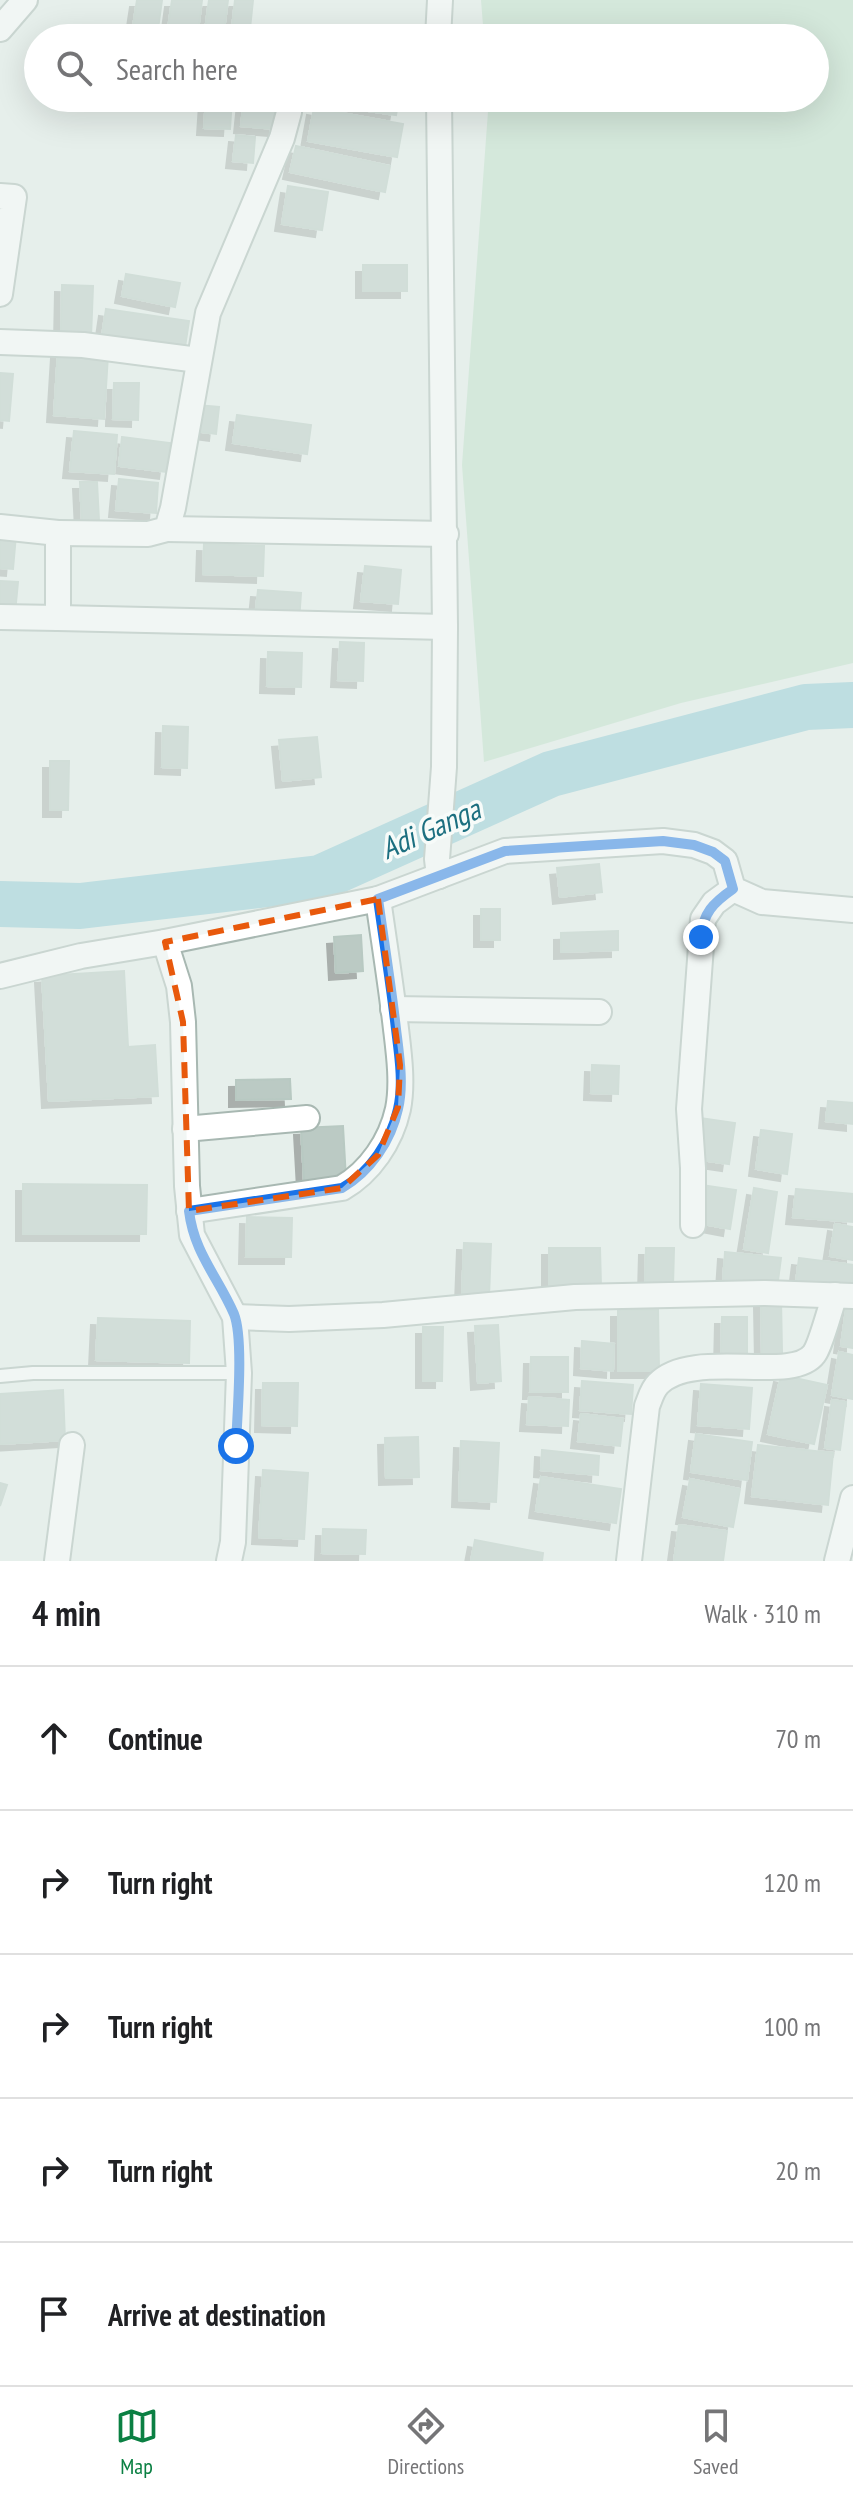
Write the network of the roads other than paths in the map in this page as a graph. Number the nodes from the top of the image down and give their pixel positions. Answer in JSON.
{"nodes":[{"id":1,"x":25,"y":0,"type":"edge"},
{"id":2,"x":440,"y":0,"type":"edge"},
{"id":3,"x":439,"y":24,"type":"edge"},
{"id":4,"x":0,"y":29,"type":"edge"},
{"id":5,"x":289,"y":112,"type":"edge"},
{"id":6,"x":439,"y":112,"type":"edge"},
{"id":7,"x":0,"y":196,"type":"edge"},
{"id":8,"x":0,"y":294,"type":"edge"},
{"id":9,"x":0,"y":342,"type":"edge"},
{"id":10,"x":198,"y":360,"type":"junction"},
{"id":11,"x":0,"y":527,"type":"edge"},
{"id":12,"x":167,"y":529,"type":"junction"},
{"id":13,"x":58,"y":533,"type":"junction"},
{"id":14,"x":446,"y":534,"type":"junction"},
{"id":15,"x":0,"y":617,"type":"edge"},
{"id":16,"x":58,"y":618,"type":"junction"},
{"id":17,"x":445,"y":627,"type":"junction"},
{"id":18,"x":436,"y":871,"type":"junction"},
{"id":19,"x":733,"y":889,"type":"junction"},
{"id":20,"x":386,"y":897,"type":"junction"},
{"id":21,"x":853,"y":910,"type":"edge"},
{"id":22,"x":165,"y":942,"type":"junction"},
{"id":23,"x":0,"y":976,"type":"edge"},
{"id":24,"x":393,"y":1009,"type":"junction"},
{"id":25,"x":599,"y":1012,"type":"dead end"},
{"id":26,"x":307,"y":1118,"type":"dead end"},
{"id":27,"x":185,"y":1129,"type":"junction"},
{"id":28,"x":189,"y":1211,"type":"junction"},
{"id":29,"x":693,"y":1225,"type":"dead end"},
{"id":30,"x":844,"y":1295,"type":"edge"},
{"id":31,"x":235,"y":1317,"type":"junction"},
{"id":32,"x":239,"y":1373,"type":"junction"},
{"id":33,"x":0,"y":1376,"type":"edge"},
{"id":34,"x":72,"y":1445,"type":"dead end"},
{"id":35,"x":853,"y":1498,"type":"edge"},
{"id":36,"x":57,"y":1561,"type":"edge"},
{"id":37,"x":229,"y":1561,"type":"edge"},
{"id":38,"x":629,"y":1561,"type":"edge"},
{"id":39,"x":837,"y":1561,"type":"edge"}],
"edges":[{"from":1,"to":4,"type":"street"},
{"from":2,"to":3,"type":"street"},
{"from":5,"to":10,"type":"street"},
{"from":6,"to":14,"type":"street"},
{"from":7,"to":8,"type":"street"},
{"from":9,"to":10,"type":"street"},
{"from":10,"to":12,"type":"street"},
{"from":11,"to":13,"type":"street"},
{"from":12,"to":13,"type":"street"},
{"from":12,"to":14,"type":"street"},
{"from":13,"to":16,"type":"street"},
{"from":14,"to":17,"type":"street"},
{"from":15,"to":16,"type":"street"},
{"from":16,"to":17,"type":"street"},
{"from":17,"to":18,"type":"street"},
{"from":18,"to":19,"type":"street"},
{"from":18,"to":20,"type":"street"},
{"from":19,"to":21,"type":"street"},
{"from":19,"to":29,"type":"street"},
{"from":20,"to":22,"type":"street"},
{"from":20,"to":24,"type":"street"},
{"from":22,"to":23,"type":"street"},
{"from":22,"to":27,"type":"street"},
{"from":24,"to":25,"type":"street"},
{"from":24,"to":28,"type":"street"},
{"from":26,"to":27,"type":"street"},
{"from":27,"to":28,"type":"street"},
{"from":28,"to":31,"type":"street"},
{"from":30,"to":31,"type":"street"},
{"from":30,"to":38,"type":"street"},
{"from":31,"to":32,"type":"street"},
{"from":32,"to":33,"type":"lane"},
{"from":32,"to":37,"type":"street"},
{"from":34,"to":36,"type":"street"},
{"from":35,"to":39,"type":"street"}]}
